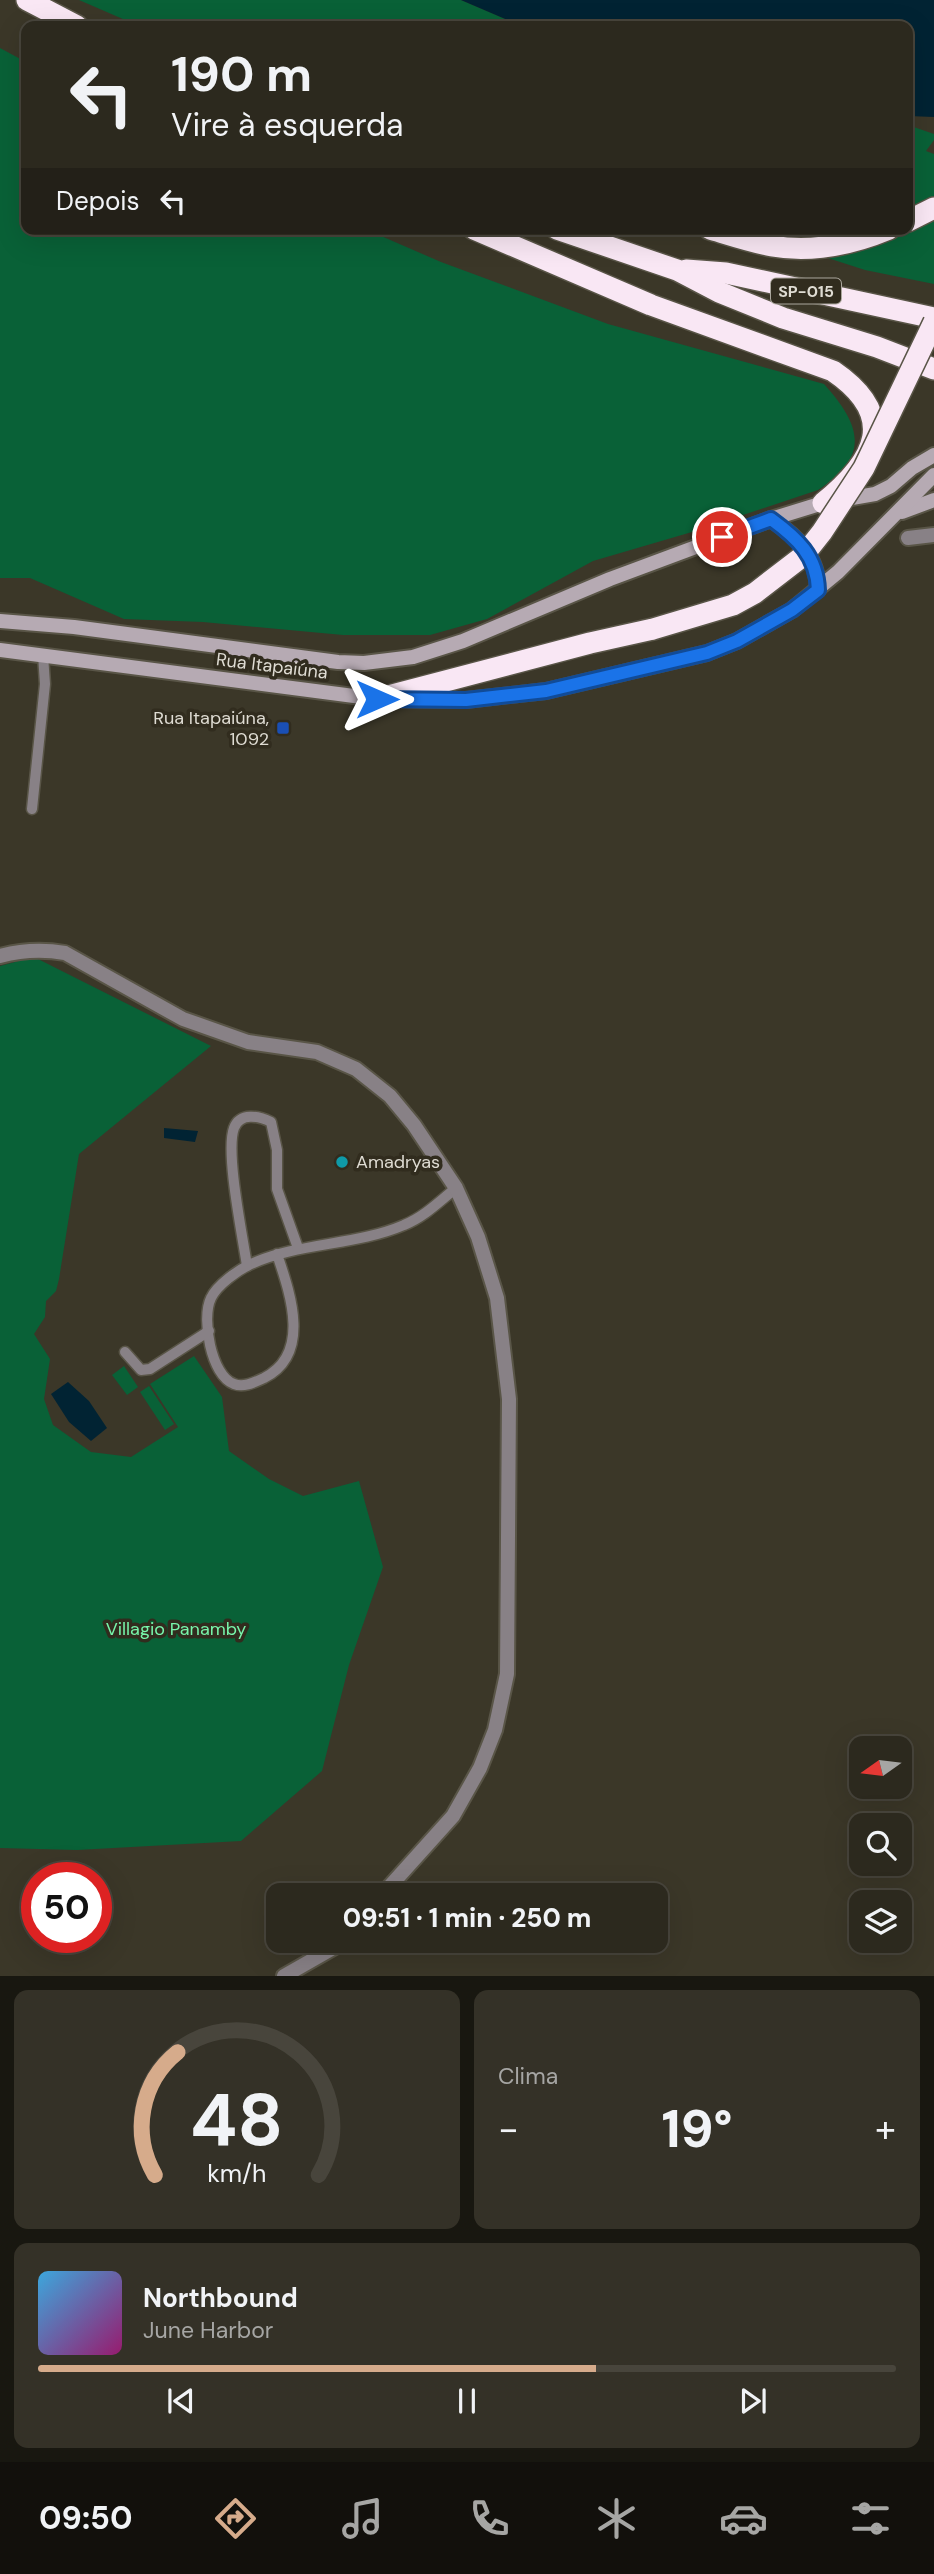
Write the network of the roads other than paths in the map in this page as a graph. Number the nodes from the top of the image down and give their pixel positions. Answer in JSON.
{"nodes":[{"id":1,"x":15,"y":0,"type":"edge"},
{"id":2,"x":27,"y":0,"type":"edge"},
{"id":3,"x":64,"y":21,"type":"edge"},
{"id":4,"x":66,"y":21,"type":"edge"},
{"id":5,"x":934,"y":208,"type":"edge"},
{"id":6,"x":913,"y":218,"type":"edge"},
{"id":7,"x":488,"y":235,"type":"edge"},
{"id":8,"x":575,"y":235,"type":"edge"},
{"id":9,"x":733,"y":235,"type":"edge"},
{"id":10,"x":874,"y":235,"type":"edge"},
{"id":11,"x":677,"y":270,"type":"junction"},
{"id":12,"x":934,"y":320,"type":"edge"},
{"id":13,"x":934,"y":369,"type":"edge"},
{"id":14,"x":934,"y":455,"type":"edge"},
{"id":15,"x":934,"y":475,"type":"edge"},
{"id":16,"x":934,"y":500,"type":"edge"},
{"id":17,"x":823,"y":503,"type":"junction"},
{"id":18,"x":891,"y":516,"type":"junction"},
{"id":19,"x":771,"y":519,"type":"junction"},
{"id":20,"x":934,"y":535,"type":"edge"},
{"id":21,"x":908,"y":538,"type":"dead end"},
{"id":22,"x":818,"y":590,"type":"junction"},
{"id":23,"x":0,"y":621,"type":"edge"},
{"id":24,"x":0,"y":650,"type":"edge"},
{"id":25,"x":43,"y":655,"type":"junction"},
{"id":26,"x":377,"y":699,"type":"junction"},
{"id":27,"x":32,"y":809,"type":"dead end"},
{"id":28,"x":0,"y":957,"type":"edge"},
{"id":29,"x":456,"y":1188,"type":"junction"},
{"id":30,"x":298,"y":1248,"type":"junction"},
{"id":31,"x":277,"y":1254,"type":"junction"},
{"id":32,"x":247,"y":1266,"type":"junction"},
{"id":33,"x":209,"y":1331,"type":"junction"},
{"id":34,"x":125,"y":1352,"type":"dead end"},
{"id":35,"x":393,"y":1883,"type":"edge"},
{"id":36,"x":324,"y":1953,"type":"edge"},
{"id":37,"x":284,"y":1976,"type":"edge"}],
"edges":[{"from":1,"to":3,"type":"highway"},
{"from":2,"to":4,"type":"highway"},
{"from":5,"to":6,"type":"highway"},
{"from":7,"to":17,"type":"highway"},
{"from":8,"to":11,"type":"highway","number":"SP-015"},
{"from":9,"to":10,"type":"highway"},
{"from":11,"to":12,"type":"highway","number":"SP-015"},
{"from":11,"to":13,"type":"highway"},
{"from":12,"to":26,"type":"highway","bridge":true},
{"from":14,"to":17,"type":"main road","name":"Rua Itapaiúna"},
{"from":15,"to":18,"type":"main road","name":"Rua Itapaiúna"},
{"from":16,"to":18,"type":"main road"},
{"from":17,"to":19,"type":"main road","name":"Rua Itapaiúna"},
{"from":18,"to":22,"type":"main road","name":"Rua Itapaiúna"},
{"from":19,"to":22,"type":"main road"},
{"from":19,"to":23,"type":"main road","name":"Rua Itapaiúna"},
{"from":20,"to":21,"type":"street"},
{"from":22,"to":26,"type":"main road","name":"Rua Itapaiúna"},
{"from":24,"to":25,"type":"main road","name":"Rua Itapaiúna"},
{"from":25,"to":26,"type":"main road","name":"Rua Itapaiúna"},
{"from":25,"to":27,"type":"lane"},
{"from":28,"to":29,"type":"street"},
{"from":29,"to":30,"type":"lane"},
{"from":29,"to":35,"type":"street"},
{"from":30,"to":31,"type":"lane"},
{"from":30,"to":32,"type":"lane"},
{"from":31,"to":32,"type":"lane"},
{"from":31,"to":33,"type":"lane"},
{"from":32,"to":33,"type":"lane"},
{"from":33,"to":34,"type":"lane"},
{"from":36,"to":37,"type":"street"}]}
